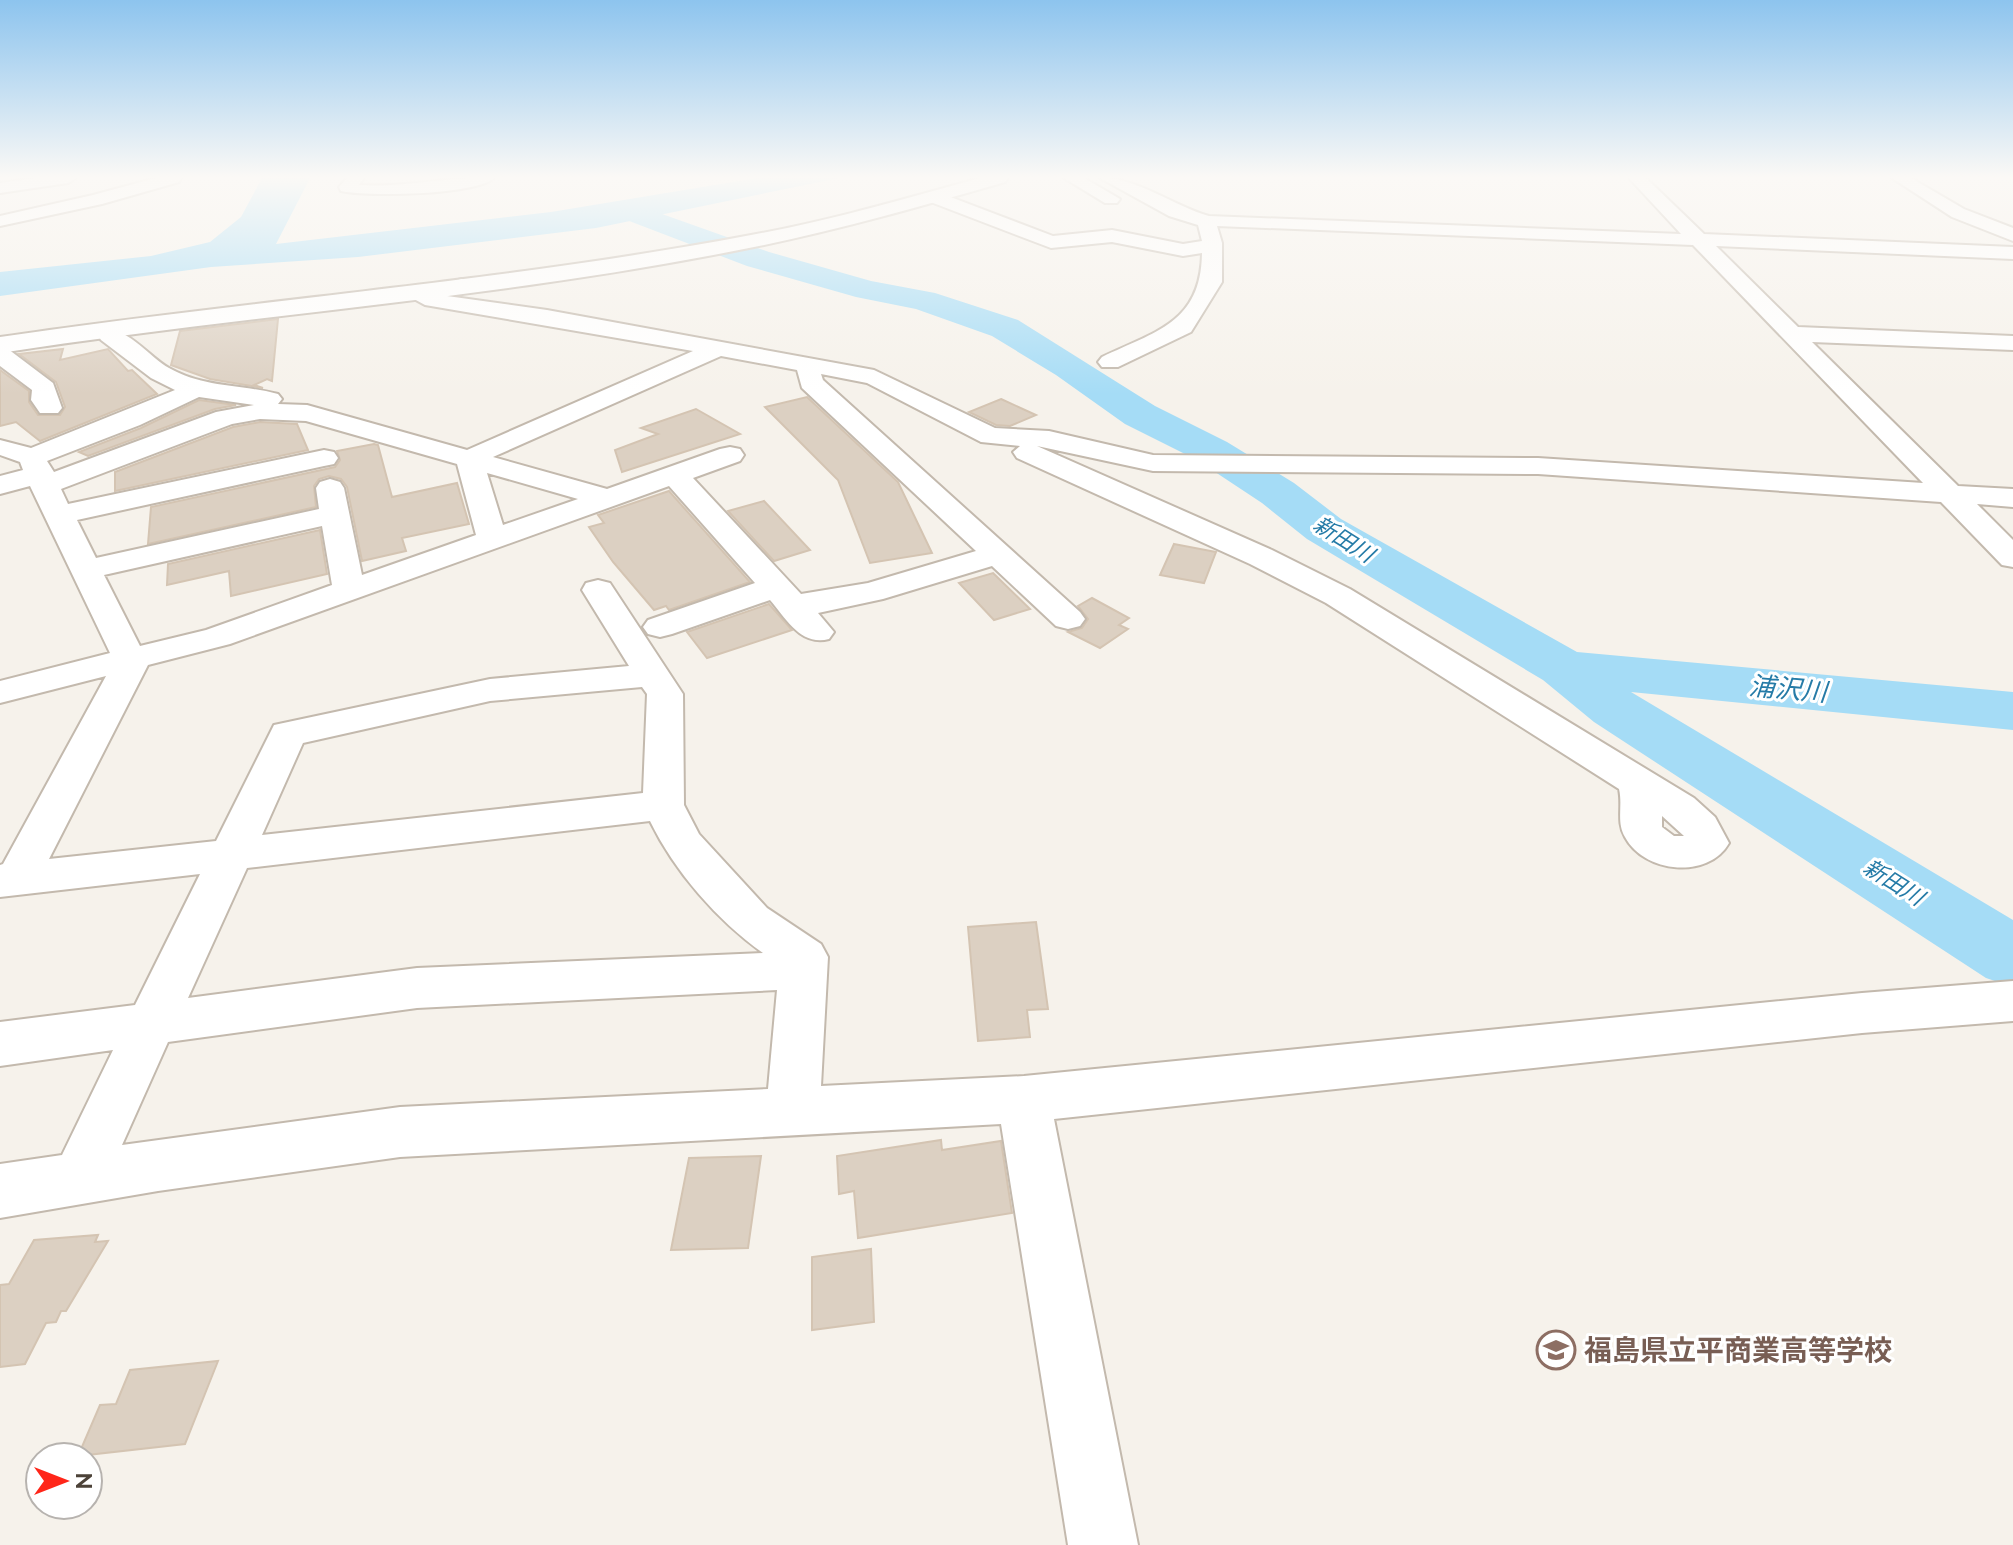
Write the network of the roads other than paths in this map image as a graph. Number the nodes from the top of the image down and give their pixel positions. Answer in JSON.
{"nodes":[{"id":1,"x":703,"y":250,"type":"edge"},
{"id":2,"x":1211,"y":250,"type":"edge"},
{"id":3,"x":1709,"y":250,"type":"edge"},
{"id":4,"x":1943,"y":250,"type":"edge"},
{"id":5,"x":2013,"y":253,"type":"edge"},
{"id":6,"x":462,"y":285,"type":"junction"},
{"id":7,"x":425,"y":299,"type":"junction"},
{"id":8,"x":1791,"y":334,"type":"junction"},
{"id":9,"x":109,"y":335,"type":"junction"},
{"id":10,"x":2013,"y":343,"type":"edge"},
{"id":11,"x":0,"y":345,"type":"edge"},
{"id":12,"x":719,"y":348,"type":"junction"},
{"id":13,"x":0,"y":353,"type":"edge"},
{"id":14,"x":1110,"y":362,"type":"dead end"},
{"id":15,"x":815,"y":367,"type":"junction"},
{"id":16,"x":197,"y":389,"type":"junction"},
{"id":17,"x":49,"y":408,"type":"dead end"},
{"id":18,"x":312,"y":415,"type":"junction"},
{"id":19,"x":990,"y":436,"type":"junction"},
{"id":20,"x":730,"y":455,"type":"dead end"},
{"id":21,"x":324,"y":458,"type":"junction"},
{"id":22,"x":470,"y":461,"type":"junction"},
{"id":23,"x":30,"y":466,"type":"junction"},
{"id":24,"x":674,"y":474,"type":"junction"},
{"id":25,"x":0,"y":485,"type":"edge"},
{"id":26,"x":1951,"y":495,"type":"junction"},
{"id":27,"x":606,"y":498,"type":"junction"},
{"id":28,"x":2013,"y":498,"type":"edge"},
{"id":29,"x":335,"y":514,"type":"junction"},
{"id":30,"x":60,"y":515,"type":"junction"},
{"id":31,"x":492,"y":539,"type":"junction"},
{"id":32,"x":999,"y":554,"type":"junction"},
{"id":33,"x":2013,"y":558,"type":"edge"},
{"id":34,"x":86,"y":570,"type":"junction"},
{"id":35,"x":349,"y":590,"type":"junction"},
{"id":36,"x":598,"y":590,"type":"dead end"},
{"id":37,"x":785,"y":596,"type":"junction"},
{"id":38,"x":1068,"y":619,"type":"dead end"},
{"id":39,"x":660,"y":627,"type":"dead end"},
{"id":40,"x":817,"y":632,"type":"dead end"},
{"id":41,"x":133,"y":660,"type":"junction"},
{"id":42,"x":655,"y":675,"type":"junction"},
{"id":43,"x":0,"y":692,"type":"edge"},
{"id":44,"x":1637,"y":783,"type":"dead end"},
{"id":45,"x":663,"y":805,"type":"junction"},
{"id":46,"x":231,"y":854,"type":"junction"},
{"id":47,"x":8,"y":880,"type":"edge"},
{"id":48,"x":803,"y":970,"type":"junction"},
{"id":49,"x":2013,"y":1001,"type":"edge"},
{"id":50,"x":150,"y":1024,"type":"junction"},
{"id":51,"x":0,"y":1044,"type":"edge"},
{"id":52,"x":1024,"y":1099,"type":"junction"},
{"id":53,"x":793,"y":1111,"type":"junction"},
{"id":54,"x":79,"y":1178,"type":"junction"},
{"id":55,"x":0,"y":1191,"type":"edge"},
{"id":56,"x":1103,"y":1545,"type":"edge"}],
"edges":[{"from":1,"to":6,"type":"street"},
{"from":2,"to":14,"type":"street"},
{"from":3,"to":8,"type":"street"},
{"from":4,"to":5,"type":"street"},
{"from":6,"to":7,"type":"street"},
{"from":6,"to":11,"type":"street"},
{"from":7,"to":9,"type":"street"},
{"from":7,"to":12,"type":"street"},
{"from":8,"to":10,"type":"street"},
{"from":8,"to":26,"type":"street"},
{"from":9,"to":13,"type":"street"},
{"from":9,"to":16,"type":"street"},
{"from":12,"to":15,"type":"street"},
{"from":12,"to":22,"type":"street"},
{"from":13,"to":17,"type":"street"},
{"from":15,"to":19,"type":"street"},
{"from":15,"to":32,"type":"street"},
{"from":16,"to":18,"type":"street"},
{"from":16,"to":23,"type":"street"},
{"from":18,"to":21,"type":"street"},
{"from":18,"to":22,"type":"street"},
{"from":18,"to":23,"type":"street"},
{"from":19,"to":26,"type":"street"},
{"from":19,"to":44,"type":"street"},
{"from":20,"to":24,"type":"street"},
{"from":21,"to":29,"type":"street"},
{"from":21,"to":30,"type":"street"},
{"from":22,"to":27,"type":"street"},
{"from":22,"to":31,"type":"street"},
{"from":23,"to":25,"type":"street"},
{"from":23,"to":30,"type":"street"},
{"from":24,"to":27,"type":"street"},
{"from":24,"to":37,"type":"street"},
{"from":26,"to":28,"type":"street"},
{"from":26,"to":33,"type":"street"},
{"from":27,"to":31,"type":"street"},
{"from":29,"to":34,"type":"street"},
{"from":29,"to":35,"type":"street"},
{"from":30,"to":34,"type":"street"},
{"from":31,"to":35,"type":"street"},
{"from":32,"to":37,"type":"street"},
{"from":32,"to":38,"type":"street"},
{"from":34,"to":41,"type":"street"},
{"from":35,"to":41,"type":"street"},
{"from":36,"to":42,"type":"street"},
{"from":37,"to":39,"type":"street"},
{"from":37,"to":40,"type":"street"},
{"from":41,"to":43,"type":"street"},
{"from":41,"to":47,"type":"street"},
{"from":42,"to":45,"type":"street"},
{"from":42,"to":46,"type":"street"},
{"from":45,"to":46,"type":"street"},
{"from":45,"to":48,"type":"street"},
{"from":46,"to":47,"type":"street"},
{"from":46,"to":50,"type":"street"},
{"from":48,"to":50,"type":"street"},
{"from":48,"to":53,"type":"street"},
{"from":49,"to":52,"type":"street"},
{"from":50,"to":51,"type":"street"},
{"from":50,"to":54,"type":"street"},
{"from":52,"to":53,"type":"street"},
{"from":52,"to":56,"type":"street"},
{"from":53,"to":54,"type":"street"},
{"from":54,"to":55,"type":"street"}]}
